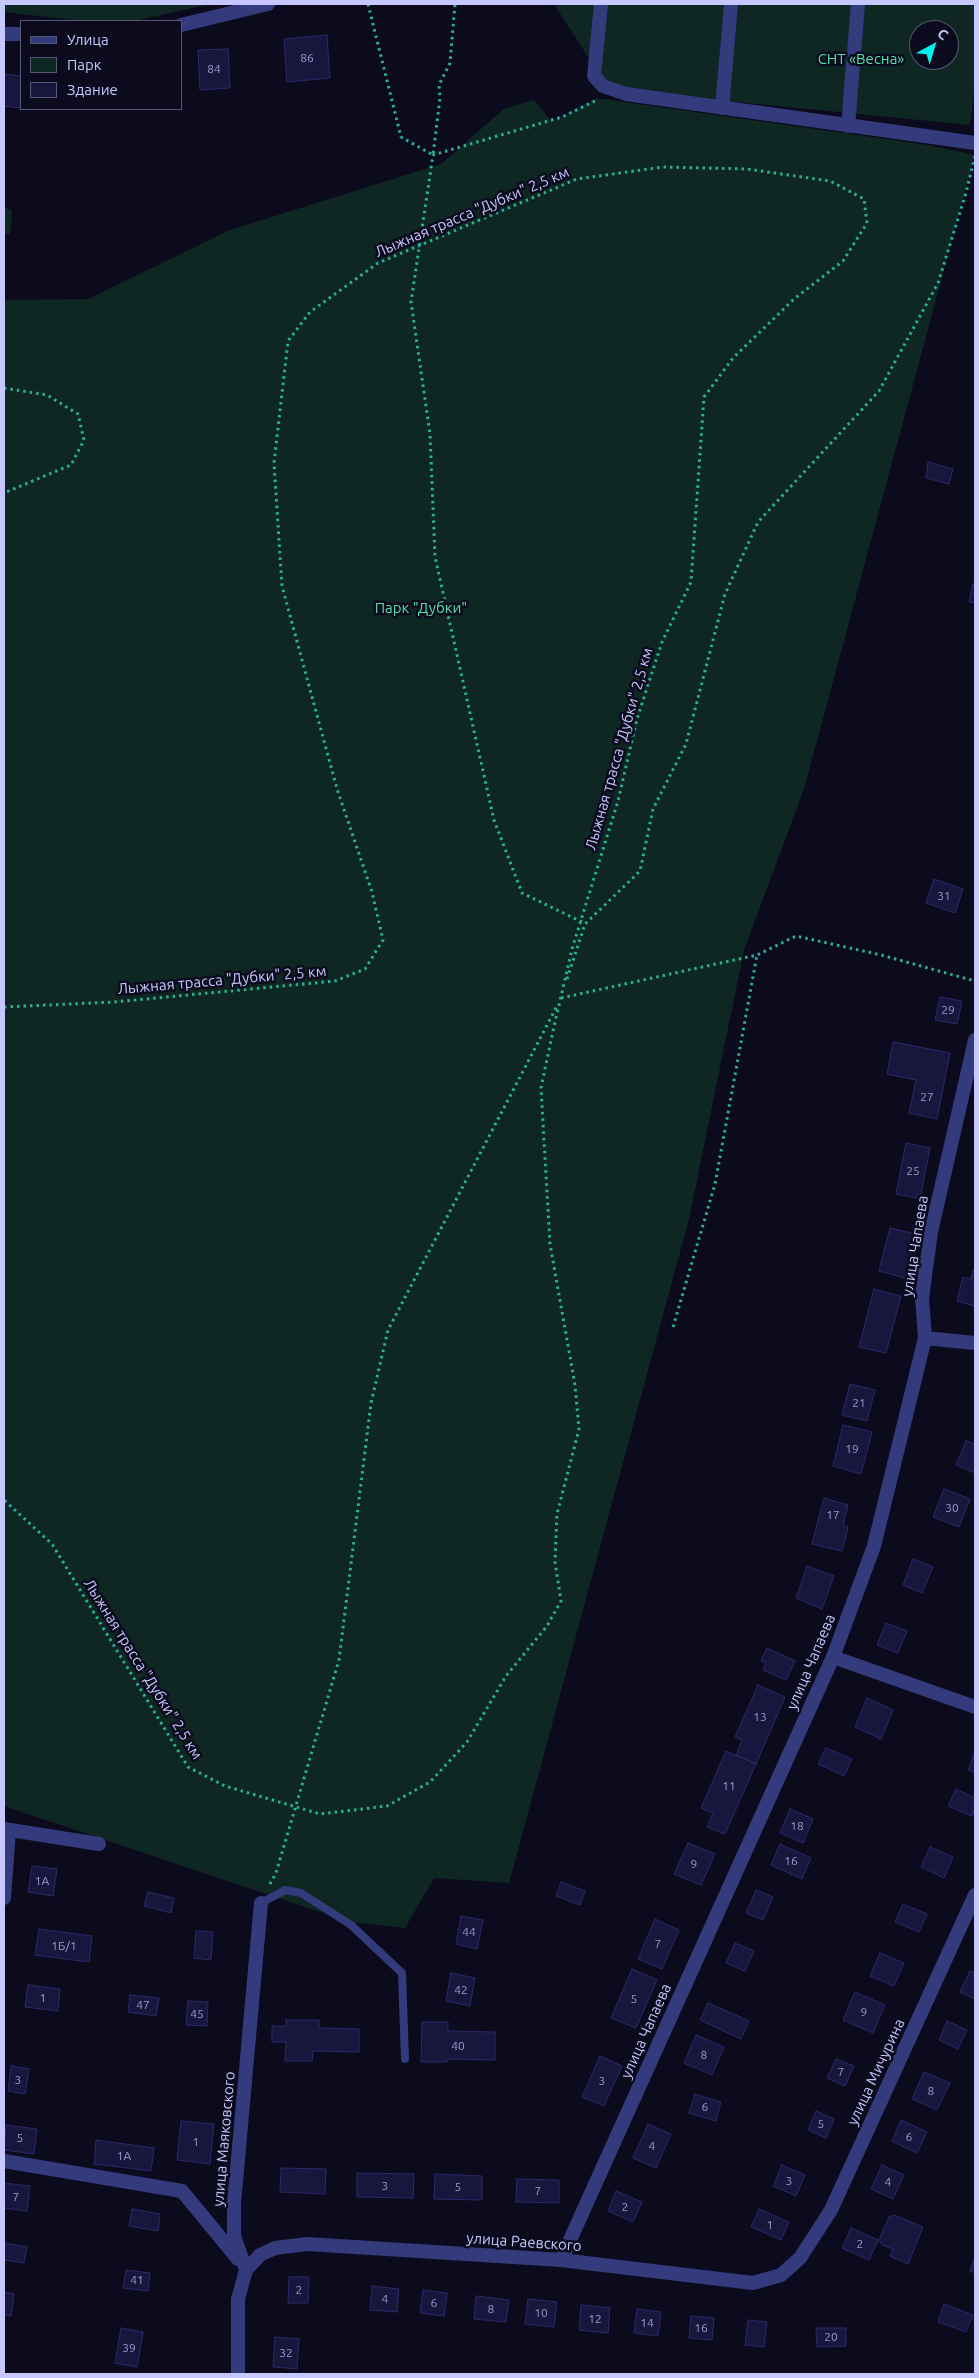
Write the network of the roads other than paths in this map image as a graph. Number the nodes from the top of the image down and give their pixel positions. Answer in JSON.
{"nodes":[{"id":1,"x":268,"y":4,"type":"edge"},
{"id":2,"x":601,"y":4,"type":"edge"},
{"id":3,"x":731,"y":4,"type":"edge"},
{"id":4,"x":858,"y":4,"type":"edge"},
{"id":5,"x":182,"y":25,"type":"edge"},
{"id":6,"x":4,"y":34,"type":"edge"},
{"id":7,"x":20,"y":34,"type":"edge"},
{"id":8,"x":722,"y":108,"type":"junction"},
{"id":9,"x":848,"y":126,"type":"junction"},
{"id":10,"x":975,"y":143,"type":"edge"},
{"id":11,"x":975,"y":1040,"type":"edge"},
{"id":12,"x":925,"y":1338,"type":"junction"},
{"id":13,"x":975,"y":1343,"type":"edge"},
{"id":14,"x":832,"y":1657,"type":"junction"},
{"id":15,"x":975,"y":1707,"type":"edge"},
{"id":16,"x":6,"y":1830,"type":"edge"},
{"id":17,"x":99,"y":1844,"type":"dead end"},
{"id":18,"x":975,"y":1894,"type":"edge"},
{"id":19,"x":4,"y":1898,"type":"edge"},
{"id":20,"x":261,"y":1903,"type":"joint"},
{"id":21,"x":405,"y":2059,"type":"dead end"},
{"id":22,"x":4,"y":2161,"type":"edge"},
{"id":23,"x":800,"y":2258,"type":"joint"},
{"id":24,"x":561,"y":2260,"type":"junction"},
{"id":25,"x":246,"y":2270,"type":"junction"},
{"id":26,"x":238,"y":2374,"type":"edge"}],
"edges":[{"from":1,"to":5,"type":"street"},
{"from":2,"to":8,"type":"street"},
{"from":3,"to":8,"type":"street"},
{"from":4,"to":9,"type":"street"},
{"from":6,"to":7,"type":"street"},
{"from":8,"to":9,"type":"street"},
{"from":9,"to":10,"type":"street"},
{"from":11,"to":12,"type":"street","name":"улица Чапаева"},
{"from":12,"to":13,"type":"street"},
{"from":12,"to":14,"type":"street","name":"улица Чапаева"},
{"from":14,"to":15,"type":"street"},
{"from":14,"to":24,"type":"street","name":"улица Чапаева"},
{"from":16,"to":17,"type":"street"},
{"from":16,"to":19,"type":"street"},
{"from":18,"to":23,"type":"street","name":"улица Мичурина"},
{"from":20,"to":21,"type":"lane"},
{"from":20,"to":25,"type":"street","name":"улица Маяковского"},
{"from":22,"to":25,"type":"street"},
{"from":23,"to":24,"type":"street","name":"улица Раевского"},
{"from":24,"to":25,"type":"street","name":"улица Раевского"},
{"from":25,"to":26,"type":"street"}]}
